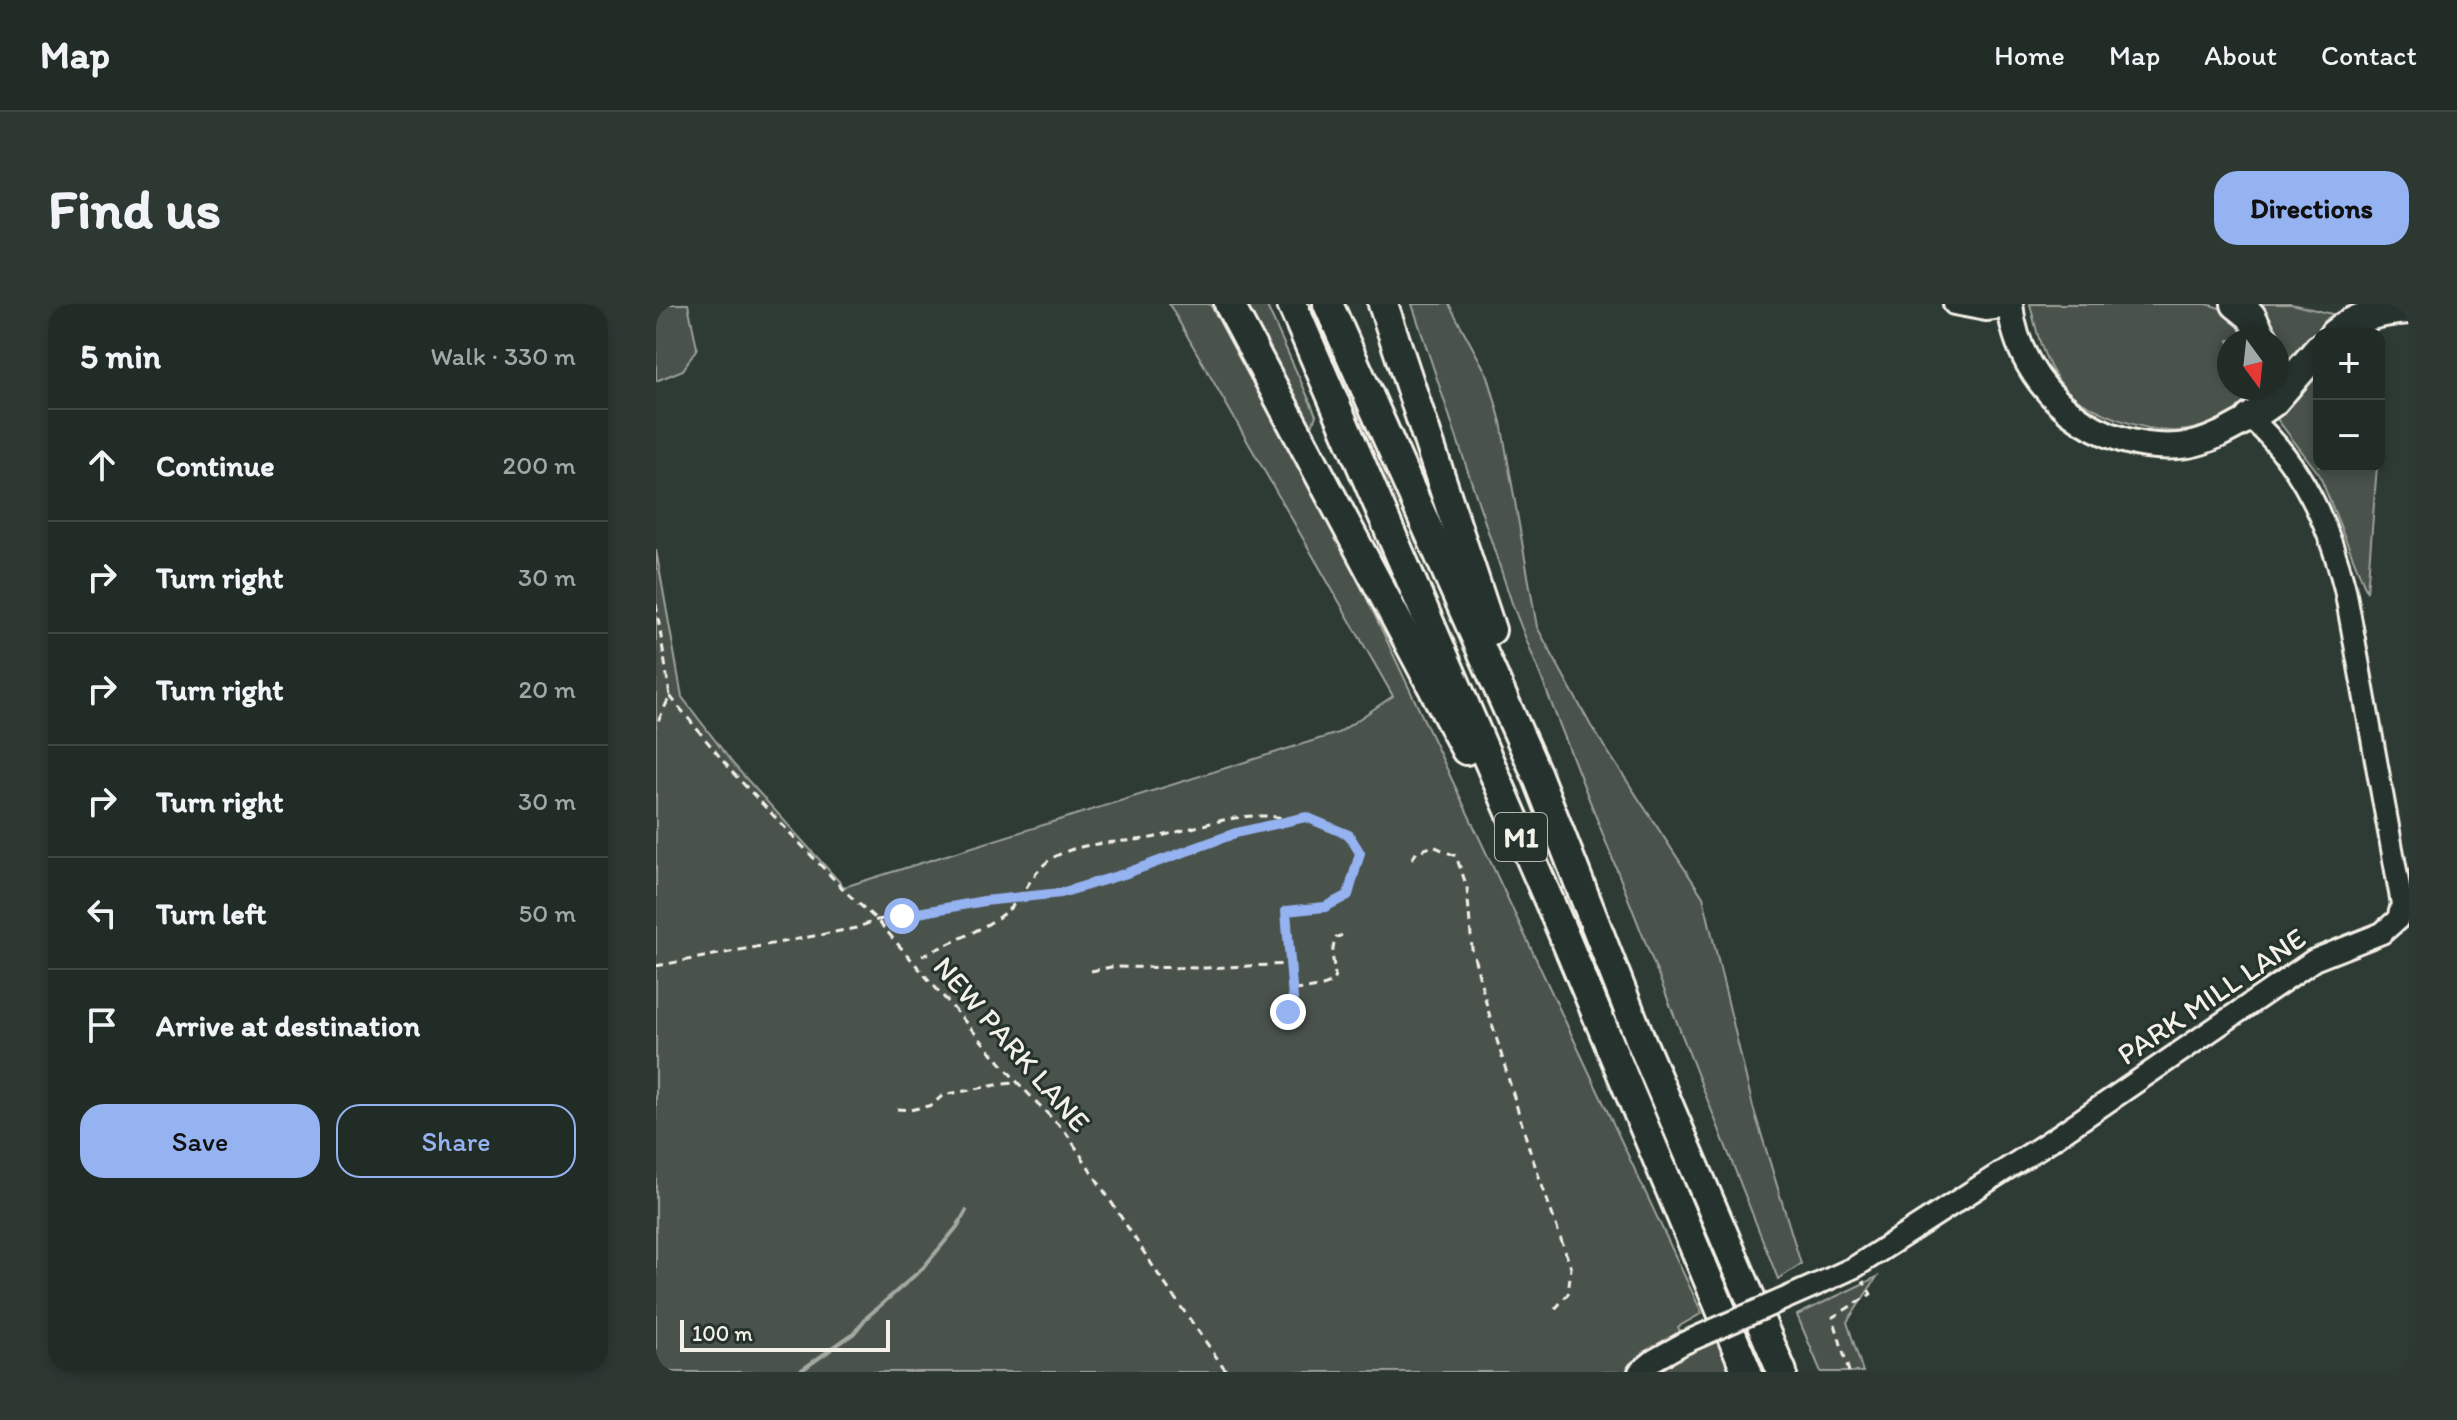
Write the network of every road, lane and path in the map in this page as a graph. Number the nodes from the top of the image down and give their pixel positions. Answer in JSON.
{"nodes":[{"id":1,"x":1229,"y":304,"type":"edge"},
{"id":2,"x":1292,"y":304,"type":"edge"},
{"id":3,"x":1328,"y":304,"type":"edge"},
{"id":4,"x":1383,"y":304,"type":"edge"},
{"id":5,"x":1954,"y":304,"type":"edge"},
{"id":6,"x":2236,"y":304,"type":"edge"},
{"id":7,"x":2010,"y":305,"type":"edge"},
{"id":8,"x":2409,"y":309,"type":"edge"},
{"id":9,"x":2258,"y":328,"type":"edge"},
{"id":10,"x":2342,"y":328,"type":"edge"},
{"id":11,"x":2313,"y":356,"type":"edge"},
{"id":12,"x":2258,"y":400,"type":"edge"},
{"id":13,"x":2250,"y":418,"type":"junction"},
{"id":14,"x":656,"y":604,"type":"edge"},
{"id":15,"x":670,"y":696,"type":"junction"},
{"id":16,"x":656,"y":726,"type":"edge"},
{"id":17,"x":1537,"y":775,"type":"junction"},
{"id":18,"x":1289,"y":819,"type":"junction"},
{"id":19,"x":1412,"y":859,"type":"dead end"},
{"id":20,"x":1022,"y":897,"type":"junction"},
{"id":21,"x":877,"y":920,"type":"junction"},
{"id":22,"x":2404,"y":920,"type":"edge"},
{"id":23,"x":1562,"y":931,"type":"junction"},
{"id":24,"x":1342,"y":935,"type":"dead end"},
{"id":25,"x":922,"y":956,"type":"dead end"},
{"id":26,"x":1291,"y":964,"type":"junction"},
{"id":27,"x":656,"y":966,"type":"edge"},
{"id":28,"x":1091,"y":971,"type":"dead end"},
{"id":29,"x":1293,"y":990,"type":"junction"},
{"id":30,"x":1288,"y":1012,"type":"dead end"},
{"id":31,"x":1019,"y":1084,"type":"junction"},
{"id":32,"x":897,"y":1109,"type":"dead end"},
{"id":33,"x":1855,"y":1267,"type":"junction"},
{"id":34,"x":1555,"y":1309,"type":"dead end"},
{"id":35,"x":1227,"y":1372,"type":"edge"},
{"id":36,"x":1639,"y":1372,"type":"edge"},
{"id":37,"x":1747,"y":1372,"type":"edge"},
{"id":38,"x":1782,"y":1372,"type":"edge"},
{"id":39,"x":1849,"y":1372,"type":"edge"}],
"edges":[{"from":1,"to":23,"type":"highway"},
{"from":2,"to":23,"type":"highway","number":"M1"},
{"from":3,"to":17,"type":"highway","number":"M1"},
{"from":4,"to":17,"type":"highway"},
{"from":5,"to":7,"type":"street"},
{"from":6,"to":9,"type":"highway"},
{"from":7,"to":13,"type":"main road"},
{"from":8,"to":10,"type":"highway"},
{"from":11,"to":13,"type":"highway"},
{"from":12,"to":13,"type":"highway"},
{"from":13,"to":22,"type":"street","name":"PARK MILL LANE"},
{"from":14,"to":15,"type":"path"},
{"from":15,"to":16,"type":"path"},
{"from":15,"to":21,"type":"path","name":"NEW PARK LANE"},
{"from":17,"to":38,"type":"highway","number":"M1"},
{"from":18,"to":20,"type":"path"},
{"from":18,"to":20,"type":"path"},
{"from":18,"to":26,"type":"path"},
{"from":19,"to":34,"type":"path"},
{"from":20,"to":21,"type":"path"},
{"from":20,"to":25,"type":"path"},
{"from":21,"to":27,"type":"path"},
{"from":21,"to":31,"type":"path","name":"NEW PARK LANE"},
{"from":22,"to":33,"type":"street","name":"PARK MILL LANE"},
{"from":23,"to":37,"type":"highway","number":"M1"},
{"from":24,"to":29,"type":"path"},
{"from":26,"to":28,"type":"path"},
{"from":26,"to":29,"type":"path"},
{"from":29,"to":30,"type":"path"},
{"from":31,"to":32,"type":"path"},
{"from":31,"to":35,"type":"path","name":"NEW PARK LANE"},
{"from":33,"to":36,"type":"street","name":"PARK MILL LANE","bridge":true},
{"from":33,"to":39,"type":"path"}]}
